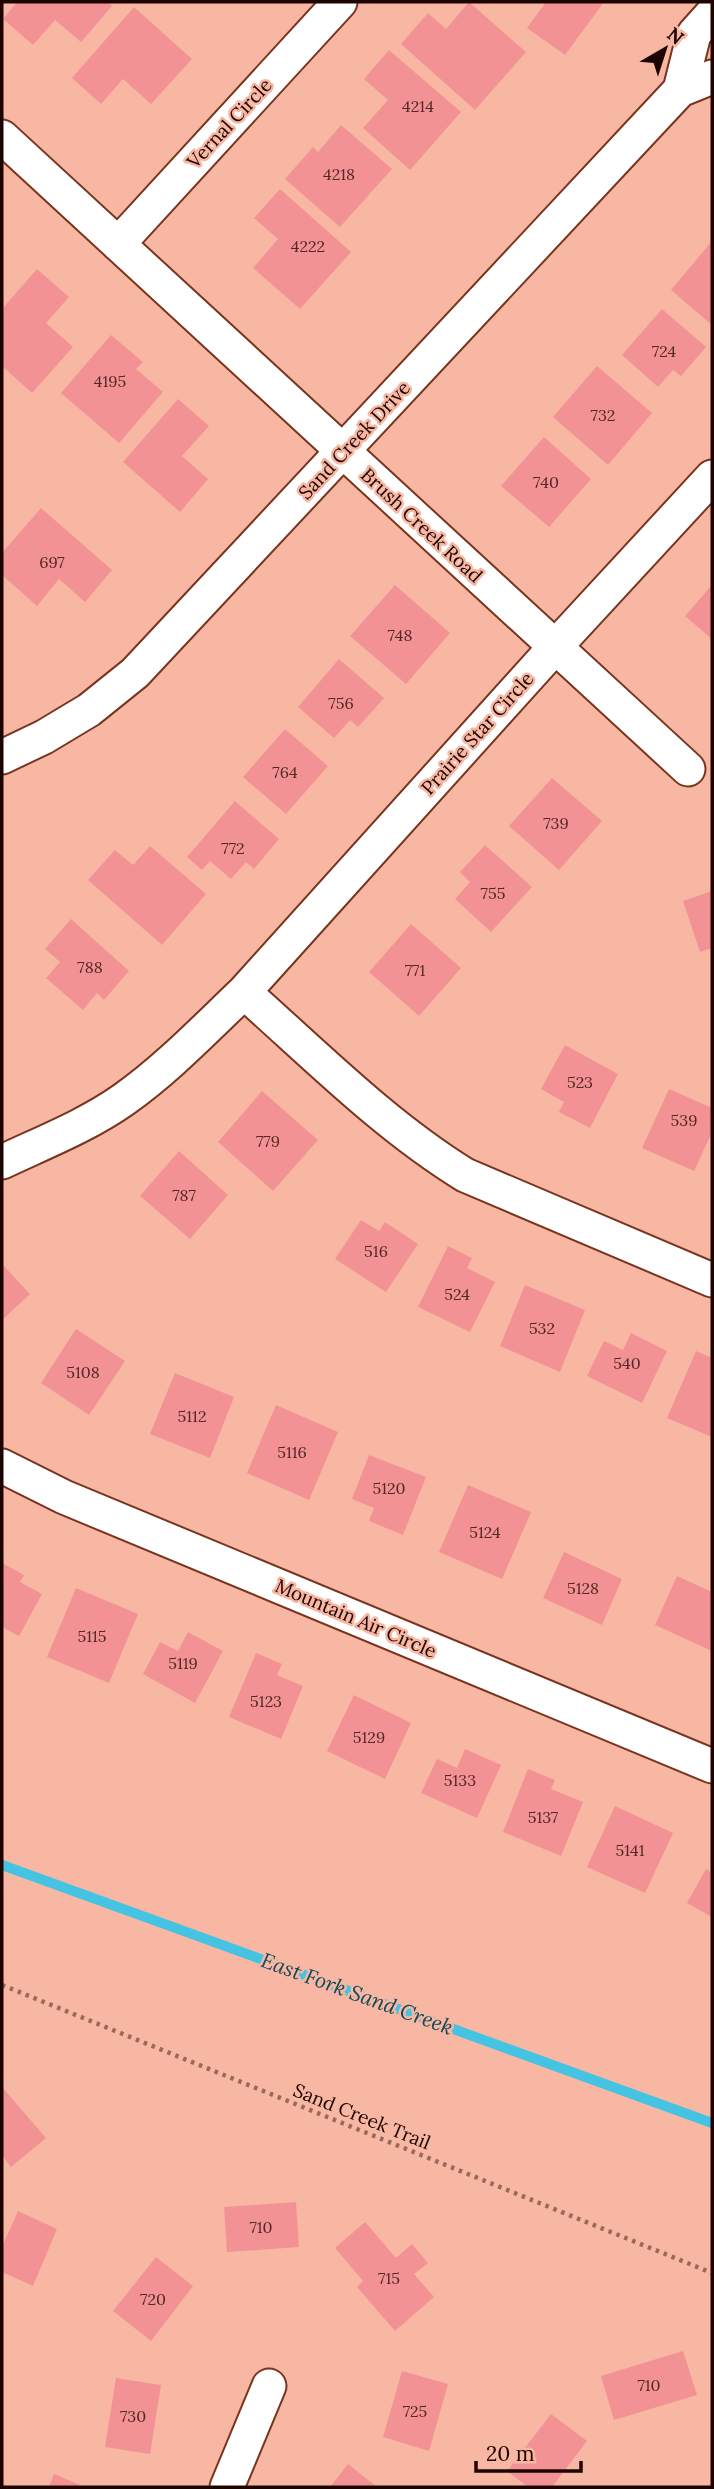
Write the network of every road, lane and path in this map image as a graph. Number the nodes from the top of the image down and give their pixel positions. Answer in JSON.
{"nodes":[{"id":1,"x":340,"y":2,"type":"edge"},
{"id":2,"x":712,"y":15,"type":"edge"},
{"id":3,"x":712,"y":76,"type":"edge"},
{"id":4,"x":680,"y":90,"type":"junction"},
{"id":5,"x":2,"y":137,"type":"edge"},
{"id":6,"x":118,"y":244,"type":"junction"},
{"id":7,"x":342,"y":452,"type":"junction"},
{"id":8,"x":712,"y":477,"type":"edge"},
{"id":9,"x":555,"y":647,"type":"junction"},
{"id":10,"x":2,"y":757,"type":"edge"},
{"id":11,"x":688,"y":769,"type":"dead end"},
{"id":12,"x":244,"y":992,"type":"junction"},
{"id":13,"x":2,"y":1162,"type":"edge"},
{"id":14,"x":712,"y":1280,"type":"edge"},
{"id":15,"x":2,"y":1466,"type":"edge"},
{"id":16,"x":712,"y":1766,"type":"edge"},
{"id":17,"x":2,"y":1985,"type":"edge"},
{"id":18,"x":712,"y":2273,"type":"edge"},
{"id":19,"x":269,"y":2386,"type":"dead end"},
{"id":20,"x":227,"y":2487,"type":"edge"}],
"edges":[{"from":1,"to":6,"type":"street","name":"Vernal Circle"},
{"from":2,"to":4,"type":"street","name":"Sand Creek Drive"},
{"from":3,"to":4,"type":"street","name":"Sand Creek Drive"},
{"from":4,"to":7,"type":"street","name":"Sand Creek Drive"},
{"from":5,"to":6,"type":"street","name":"Brush Creek Road"},
{"from":6,"to":7,"type":"street","name":"Brush Creek Road"},
{"from":7,"to":9,"type":"street","name":"Brush Creek Road"},
{"from":7,"to":10,"type":"street","name":"Sand Creek Drive"},
{"from":8,"to":9,"type":"street","name":"Prairie Star Circle"},
{"from":9,"to":11,"type":"street","name":"Brush Creek Road"},
{"from":9,"to":12,"type":"street","name":"Prairie Star Circle"},
{"from":12,"to":13,"type":"street","name":"Prairie Star Circle"},
{"from":12,"to":14,"type":"street"},
{"from":15,"to":16,"type":"street","name":"Mountain Air Circle"},
{"from":17,"to":18,"type":"path","name":"Sand Creek Trail"},
{"from":19,"to":20,"type":"street"}]}
